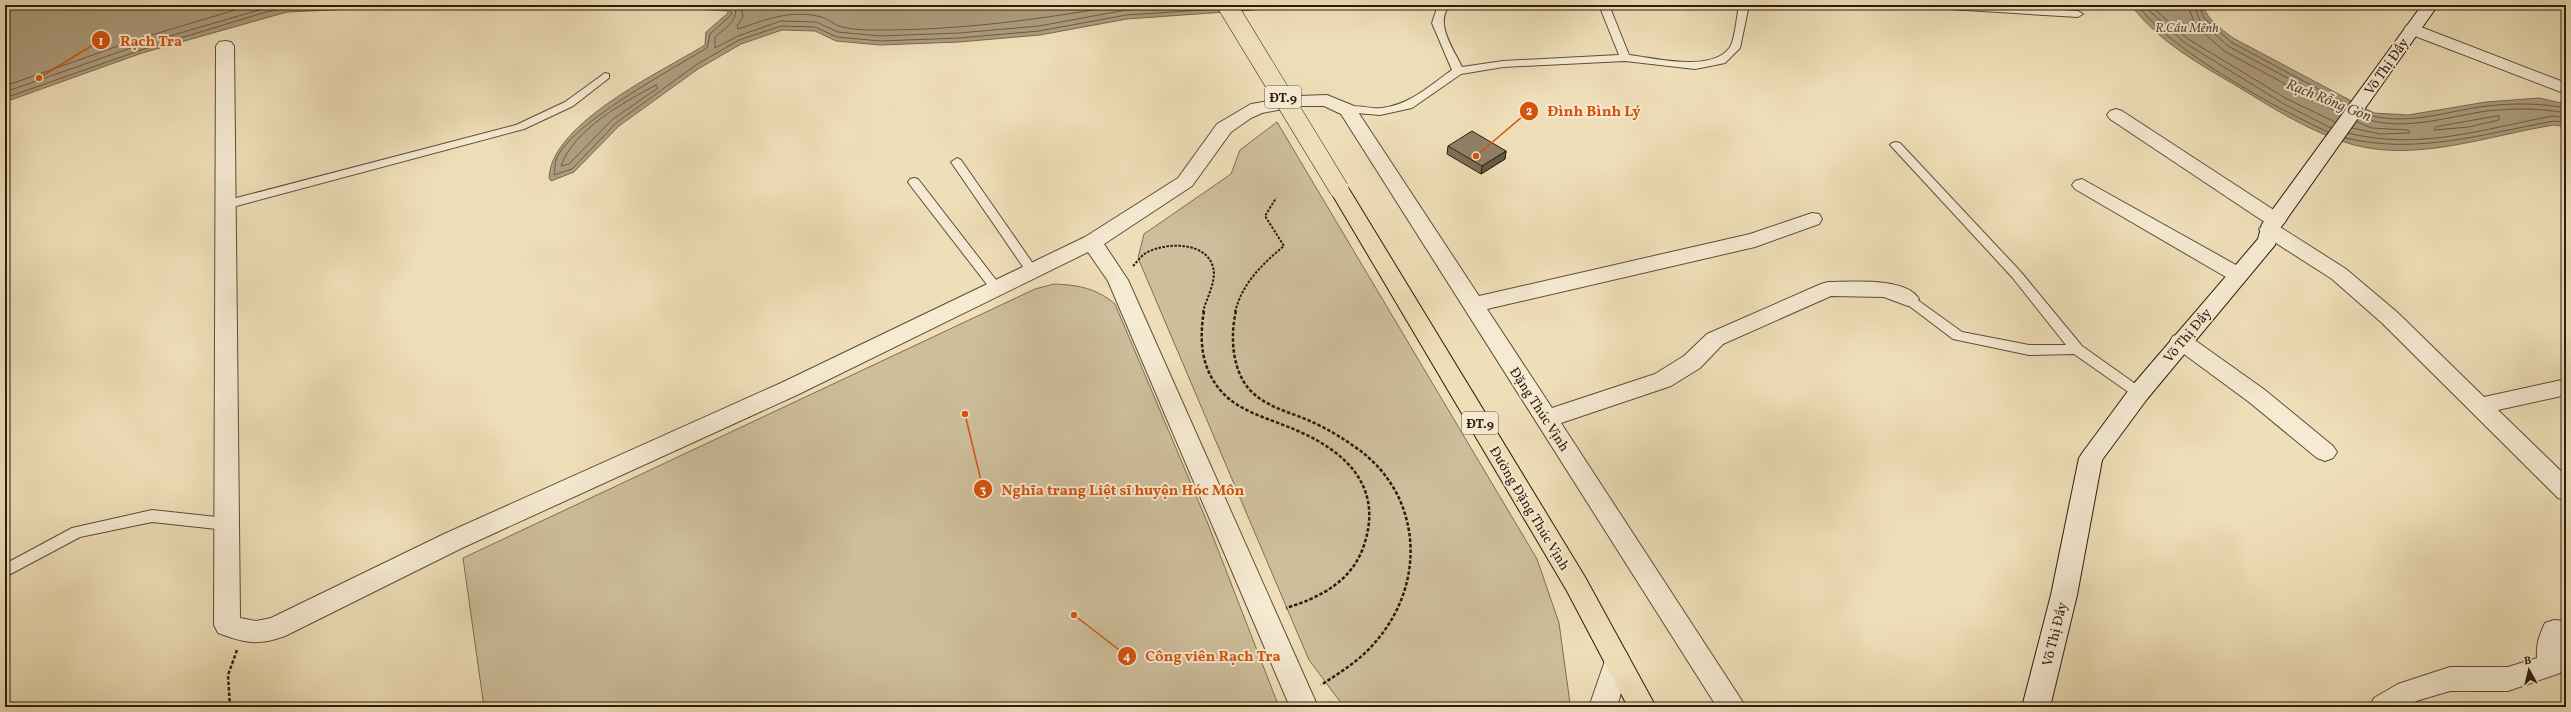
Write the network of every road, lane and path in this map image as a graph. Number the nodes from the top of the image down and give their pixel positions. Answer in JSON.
{"nodes":[{"id":1,"x":1227,"y":5,"type":"edge"},
{"id":2,"x":1445,"y":5,"type":"edge"},
{"id":3,"x":1604,"y":5,"type":"edge"},
{"id":4,"x":1744,"y":5,"type":"edge"},
{"id":5,"x":1934,"y":5,"type":"edge"},
{"id":6,"x":2430,"y":5,"type":"edge"},
{"id":7,"x":2078,"y":14,"type":"dead end"},
{"id":8,"x":2413,"y":29,"type":"junction"},
{"id":9,"x":225,"y":46,"type":"dead end"},
{"id":10,"x":1625,"y":58,"type":"junction"},
{"id":11,"x":1458,"y":71,"type":"junction"},
{"id":12,"x":604,"y":76,"type":"dead end"},
{"id":13,"x":2566,"y":89,"type":"edge"},
{"id":14,"x":1348,"y":110,"type":"junction"},
{"id":15,"x":2116,"y":115,"type":"dead end"},
{"id":16,"x":1896,"y":145,"type":"dead end"},
{"id":17,"x":957,"y":162,"type":"dead end"},
{"id":18,"x":914,"y":182,"type":"dead end"},
{"id":19,"x":2082,"y":185,"type":"dead end"},
{"id":20,"x":1276,"y":198,"type":"dead end"},
{"id":21,"x":225,"y":205,"type":"junction"},
{"id":22,"x":1812,"y":219,"type":"dead end"},
{"id":23,"x":2272,"y":225,"type":"junction"},
{"id":24,"x":1092,"y":242,"type":"junction"},
{"id":25,"x":1032,"y":271,"type":"junction"},
{"id":26,"x":2238,"y":275,"type":"junction"},
{"id":27,"x":1118,"y":280,"type":"junction"},
{"id":28,"x":996,"y":288,"type":"junction"},
{"id":29,"x":1908,"y":299,"type":"joint"},
{"id":30,"x":1473,"y":305,"type":"junction"},
{"id":31,"x":2181,"y":341,"type":"junction"},
{"id":32,"x":2077,"y":349,"type":"junction"},
{"id":33,"x":2566,"y":387,"type":"edge"},
{"id":34,"x":2139,"y":393,"type":"junction"},
{"id":35,"x":2480,"y":406,"type":"junction"},
{"id":36,"x":1546,"y":419,"type":"junction"},
{"id":37,"x":2325,"y":452,"type":"dead end"},
{"id":38,"x":2566,"y":491,"type":"edge"},
{"id":39,"x":226,"y":524,"type":"junction"},
{"id":40,"x":5,"y":571,"type":"edge"},
{"id":41,"x":1260,"y":610,"type":"junction"},
{"id":42,"x":244,"y":631,"type":"junction"},
{"id":43,"x":2566,"y":632,"type":"edge"},
{"id":44,"x":1617,"y":660,"type":"junction"},
{"id":45,"x":1301,"y":701,"type":"edge"},
{"id":46,"x":230,"y":707,"type":"edge"},
{"id":47,"x":1603,"y":707,"type":"edge"},
{"id":48,"x":1642,"y":707,"type":"edge"},
{"id":49,"x":1732,"y":707,"type":"edge"},
{"id":50,"x":2036,"y":707,"type":"edge"},
{"id":51,"x":2384,"y":707,"type":"edge"}],
"edges":[{"from":1,"to":44,"type":"main road","name":"Đường Đặng Thúc Vịnh","number":"ĐT.9","bridge":true},
{"from":2,"to":11,"type":"lane"},
{"from":3,"to":10,"type":"lane"},
{"from":4,"to":10,"type":"lane"},
{"from":5,"to":7,"type":"lane"},
{"from":6,"to":8,"type":"street","name":"Võ Thị Đầy"},
{"from":8,"to":13,"type":"street"},
{"from":8,"to":23,"type":"street","name":"Võ Thị Đầy"},
{"from":9,"to":21,"type":"street"},
{"from":10,"to":11,"type":"lane"},
{"from":11,"to":14,"type":"lane"},
{"from":12,"to":21,"type":"lane"},
{"from":14,"to":24,"type":"street"},
{"from":14,"to":30,"type":"street","name":"Đặng Thúc Vịnh"},
{"from":15,"to":23,"type":"street"},
{"from":16,"to":32,"type":"lane"},
{"from":17,"to":25,"type":"lane"},
{"from":18,"to":28,"type":"lane"},
{"from":19,"to":26,"type":"street"},
{"from":20,"to":45,"type":"path"},
{"from":21,"to":39,"type":"street"},
{"from":22,"to":30,"type":"street"},
{"from":23,"to":26,"type":"street","name":"Võ Thị Đầy"},
{"from":23,"to":35,"type":"street"},
{"from":24,"to":25,"type":"street"},
{"from":24,"to":27,"type":"street"},
{"from":25,"to":28,"type":"street"},
{"from":26,"to":31,"type":"street","name":"Võ Thị Đầy"},
{"from":27,"to":41,"type":"street"},
{"from":27,"to":41,"type":"path"},
{"from":28,"to":42,"type":"street"},
{"from":29,"to":32,"type":"lane"},
{"from":29,"to":36,"type":"street"},
{"from":30,"to":36,"type":"street","name":"Đặng Thúc Vịnh"},
{"from":31,"to":34,"type":"street","name":"Võ Thị Đầy"},
{"from":31,"to":37,"type":"street"},
{"from":32,"to":34,"type":"lane"},
{"from":33,"to":35,"type":"street"},
{"from":34,"to":50,"type":"street","name":"Võ Thị Đầy"},
{"from":35,"to":38,"type":"street"},
{"from":36,"to":49,"type":"street","name":"Đặng Thúc Vịnh"},
{"from":39,"to":40,"type":"lane"},
{"from":39,"to":42,"type":"street"},
{"from":41,"to":45,"type":"street"},
{"from":42,"to":46,"type":"path"},
{"from":43,"to":51,"type":"street"},
{"from":44,"to":47,"type":"street"},
{"from":44,"to":48,"type":"main road","name":"Đường Đặng Thúc Vịnh","number":"ĐT.9"}]}
